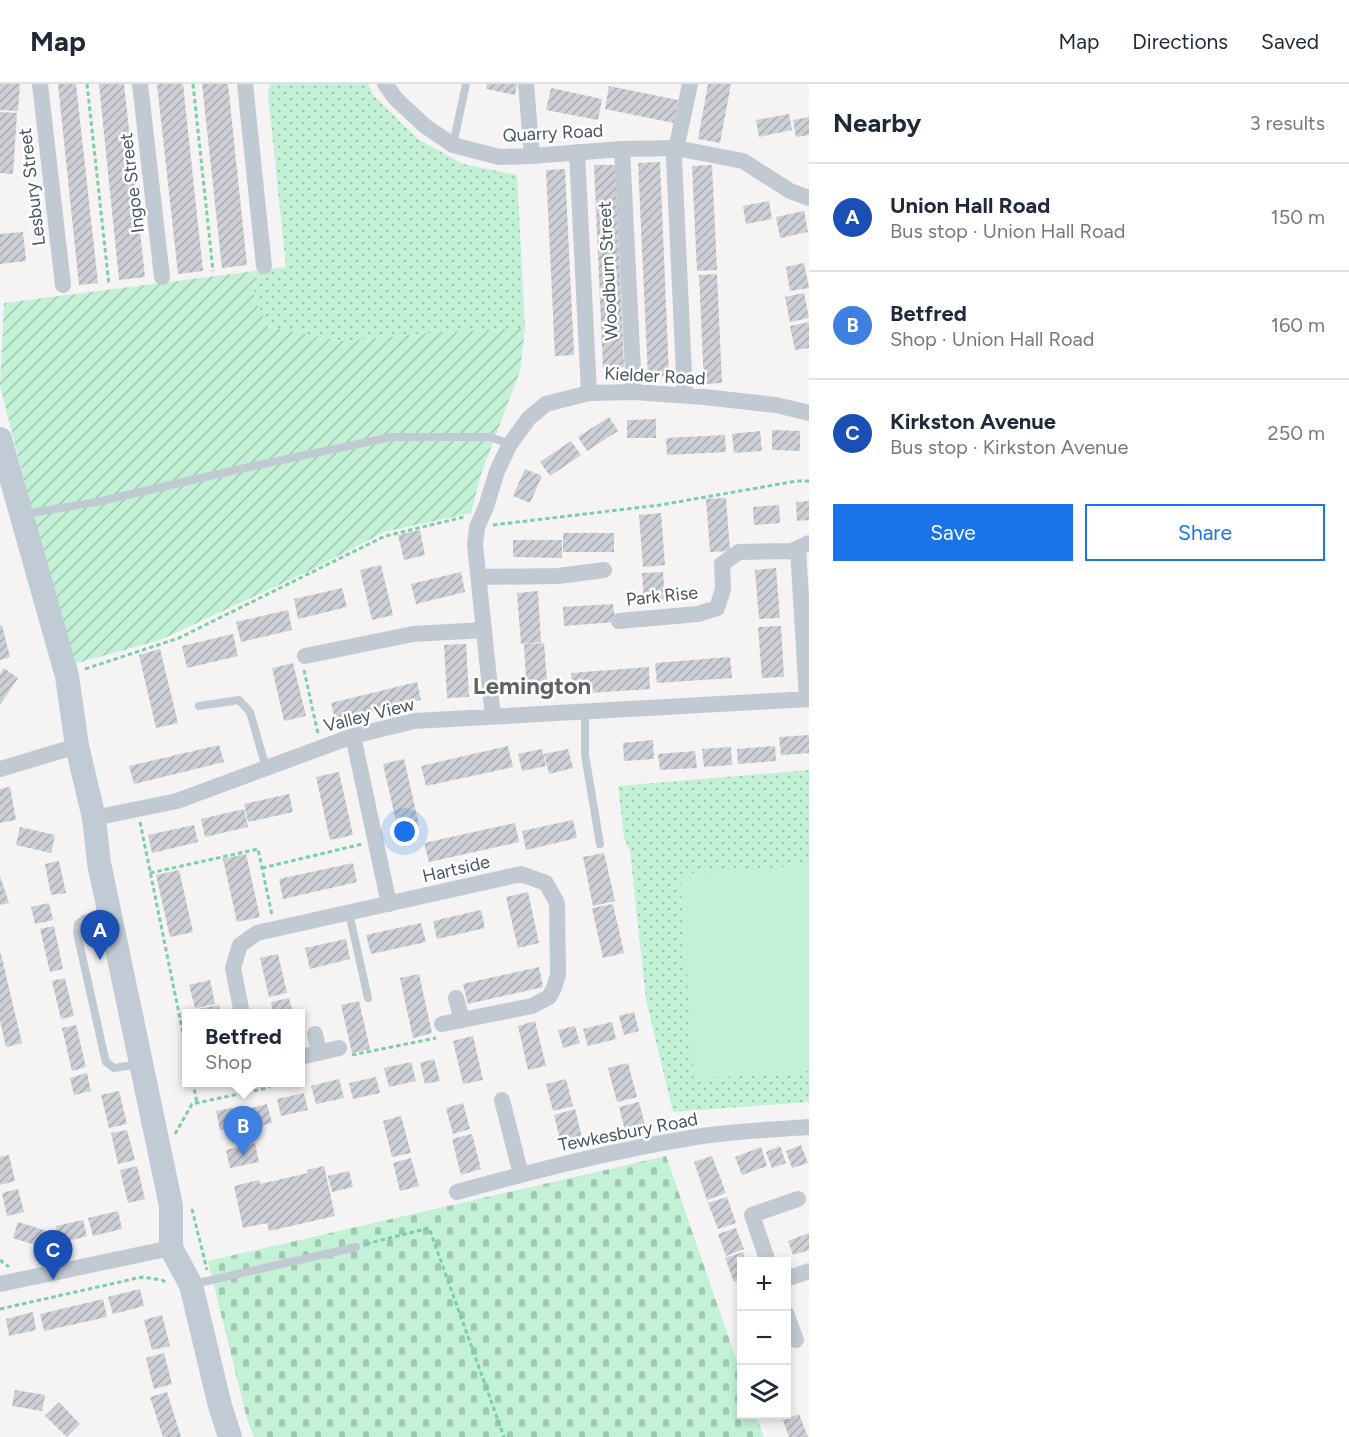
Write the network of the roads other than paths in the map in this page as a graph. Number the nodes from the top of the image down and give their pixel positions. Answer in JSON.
{"nodes":[{"id":1,"x":40,"y":84,"type":"edge"},
{"id":2,"x":140,"y":84,"type":"edge"},
{"id":3,"x":245,"y":84,"type":"edge"},
{"id":4,"x":385,"y":84,"type":"edge"},
{"id":5,"x":466,"y":84,"type":"edge"},
{"id":6,"x":526,"y":84,"type":"edge"},
{"id":7,"x":690,"y":84,"type":"edge"},
{"id":8,"x":453,"y":145,"type":"junction"},
{"id":9,"x":676,"y":148,"type":"junction"},
{"id":10,"x":622,"y":149,"type":"junction"},
{"id":11,"x":577,"y":152,"type":"junction"},
{"id":12,"x":532,"y":156,"type":"junction"},
{"id":13,"x":809,"y":198,"type":"edge"},
{"id":14,"x":264,"y":266,"type":"dead end"},
{"id":15,"x":162,"y":277,"type":"dead end"},
{"id":16,"x":63,"y":285,"type":"dead end"},
{"id":17,"x":634,"y":392,"type":"junction"},
{"id":18,"x":589,"y":393,"type":"junction"},
{"id":19,"x":685,"y":396,"type":"junction"},
{"id":20,"x":809,"y":413,"type":"edge"},
{"id":21,"x":0,"y":439,"type":"edge"},
{"id":22,"x":510,"y":444,"type":"junction"},
{"id":23,"x":21,"y":515,"type":"junction"},
{"id":24,"x":803,"y":545,"type":"edge"},
{"id":25,"x":604,"y":570,"type":"dead end"},
{"id":26,"x":479,"y":577,"type":"junction"},
{"id":27,"x":619,"y":621,"type":"dead end"},
{"id":28,"x":484,"y":630,"type":"junction"},
{"id":29,"x":305,"y":656,"type":"road end"},
{"id":30,"x":808,"y":699,"type":"edge"},
{"id":31,"x":199,"y":706,"type":"dead end"},
{"id":32,"x":585,"y":712,"type":"junction"},
{"id":33,"x":493,"y":717,"type":"junction"},
{"id":34,"x":352,"y":736,"type":"junction"},
{"id":35,"x":77,"y":746,"type":"junction"},
{"id":36,"x":266,"y":768,"type":"junction"},
{"id":37,"x":0,"y":769,"type":"edge"},
{"id":38,"x":94,"y":818,"type":"junction"},
{"id":39,"x":600,"y":844,"type":"dead end"},
{"id":40,"x":389,"y":904,"type":"junction"},
{"id":41,"x":109,"y":913,"type":"junction"},
{"id":42,"x":349,"y":913,"type":"junction"},
{"id":43,"x":368,"y":998,"type":"dead end"},
{"id":44,"x":456,"y":998,"type":"dead end"},
{"id":45,"x":241,"y":1009,"type":"edge"},
{"id":46,"x":462,"y":1020,"type":"junction"},
{"id":47,"x":442,"y":1024,"type":"road end"},
{"id":48,"x":315,"y":1034,"type":"dead end"},
{"id":49,"x":319,"y":1053,"type":"junction"},
{"id":50,"x":341,"y":1053,"type":"road end"},
{"id":51,"x":305,"y":1056,"type":"edge"},
{"id":52,"x":140,"y":1064,"type":"junction"},
{"id":53,"x":502,"y":1100,"type":"dead end"},
{"id":54,"x":809,"y":1127,"type":"edge"},
{"id":55,"x":521,"y":1174,"type":"junction"},
{"id":56,"x":457,"y":1192,"type":"dead end"},
{"id":57,"x":798,"y":1198,"type":"dead end"},
{"id":58,"x":356,"y":1247,"type":"road end"},
{"id":59,"x":171,"y":1248,"type":"junction"},
{"id":60,"x":766,"y":1257,"type":"edge"},
{"id":61,"x":809,"y":1271,"type":"edge"},
{"id":62,"x":791,"y":1277,"type":"edge"},
{"id":63,"x":1,"y":1282,"type":"edge"},
{"id":64,"x":180,"y":1285,"type":"junction"},
{"id":65,"x":791,"y":1326,"type":"edge"},
{"id":66,"x":796,"y":1340,"type":"dead end"},
{"id":67,"x":230,"y":1437,"type":"edge"}],
"edges":[{"from":1,"to":16,"type":"street","name":"Lesbury Street"},
{"from":2,"to":15,"type":"street","name":"Ingoe Street"},
{"from":3,"to":14,"type":"street"},
{"from":4,"to":8,"type":"street","name":"Quarry Road"},
{"from":5,"to":8,"type":"lane"},
{"from":6,"to":12,"type":"street"},
{"from":7,"to":9,"type":"street"},
{"from":8,"to":12,"type":"street","name":"Quarry Road"},
{"from":9,"to":10,"type":"street","name":"Quarry Road"},
{"from":9,"to":13,"type":"street","name":"Quarry Road"},
{"from":9,"to":19,"type":"street"},
{"from":10,"to":11,"type":"street","name":"Quarry Road"},
{"from":10,"to":17,"type":"street","name":"Woodburn Street"},
{"from":11,"to":12,"type":"street","name":"Quarry Road"},
{"from":11,"to":18,"type":"street"},
{"from":17,"to":18,"type":"street","name":"Kielder Road"},
{"from":17,"to":19,"type":"street","name":"Kielder Road"},
{"from":18,"to":22,"type":"street","name":"Kielder Road"},
{"from":19,"to":20,"type":"street","name":"Kielder Road"},
{"from":21,"to":23,"type":"street"},
{"from":22,"to":23,"type":"lane"},
{"from":22,"to":26,"type":"street","name":"Kielder Road"},
{"from":23,"to":35,"type":"street"},
{"from":24,"to":27,"type":"street","name":"Park Rise"},
{"from":24,"to":30,"type":"street"},
{"from":25,"to":26,"type":"street"},
{"from":26,"to":28,"type":"street","name":"Kielder Road"},
{"from":28,"to":29,"type":"street"},
{"from":28,"to":33,"type":"street","name":"Kielder Road"},
{"from":30,"to":32,"type":"street","name":"Valley View"},
{"from":31,"to":36,"type":"lane"},
{"from":32,"to":33,"type":"street","name":"Valley View"},
{"from":32,"to":39,"type":"lane"},
{"from":33,"to":34,"type":"street","name":"Valley View"},
{"from":34,"to":36,"type":"street","name":"Valley View"},
{"from":34,"to":40,"type":"street"},
{"from":35,"to":37,"type":"street"},
{"from":35,"to":38,"type":"street"},
{"from":36,"to":38,"type":"street","name":"Valley View"},
{"from":38,"to":41,"type":"street"},
{"from":40,"to":42,"type":"street","name":"Hartside"},
{"from":40,"to":46,"type":"street","name":"Hartside"},
{"from":41,"to":52,"type":"street"},
{"from":41,"to":52,"type":"lane"},
{"from":42,"to":43,"type":"lane"},
{"from":42,"to":45,"type":"street","name":"Hartside"},
{"from":44,"to":46,"type":"street"},
{"from":46,"to":47,"type":"street","name":"Hartside"},
{"from":48,"to":49,"type":"street"},
{"from":49,"to":50,"type":"street"},
{"from":49,"to":51,"type":"street"},
{"from":52,"to":59,"type":"street"},
{"from":53,"to":55,"type":"street"},
{"from":54,"to":55,"type":"street","name":"Tewkesbury Road"},
{"from":55,"to":56,"type":"street","name":"Tewkesbury Road"},
{"from":57,"to":60,"type":"street"},
{"from":58,"to":64,"type":"lane"},
{"from":59,"to":63,"type":"street"},
{"from":59,"to":64,"type":"street"},
{"from":61,"to":62,"type":"street"},
{"from":64,"to":67,"type":"street"},
{"from":65,"to":66,"type":"street"}]}
